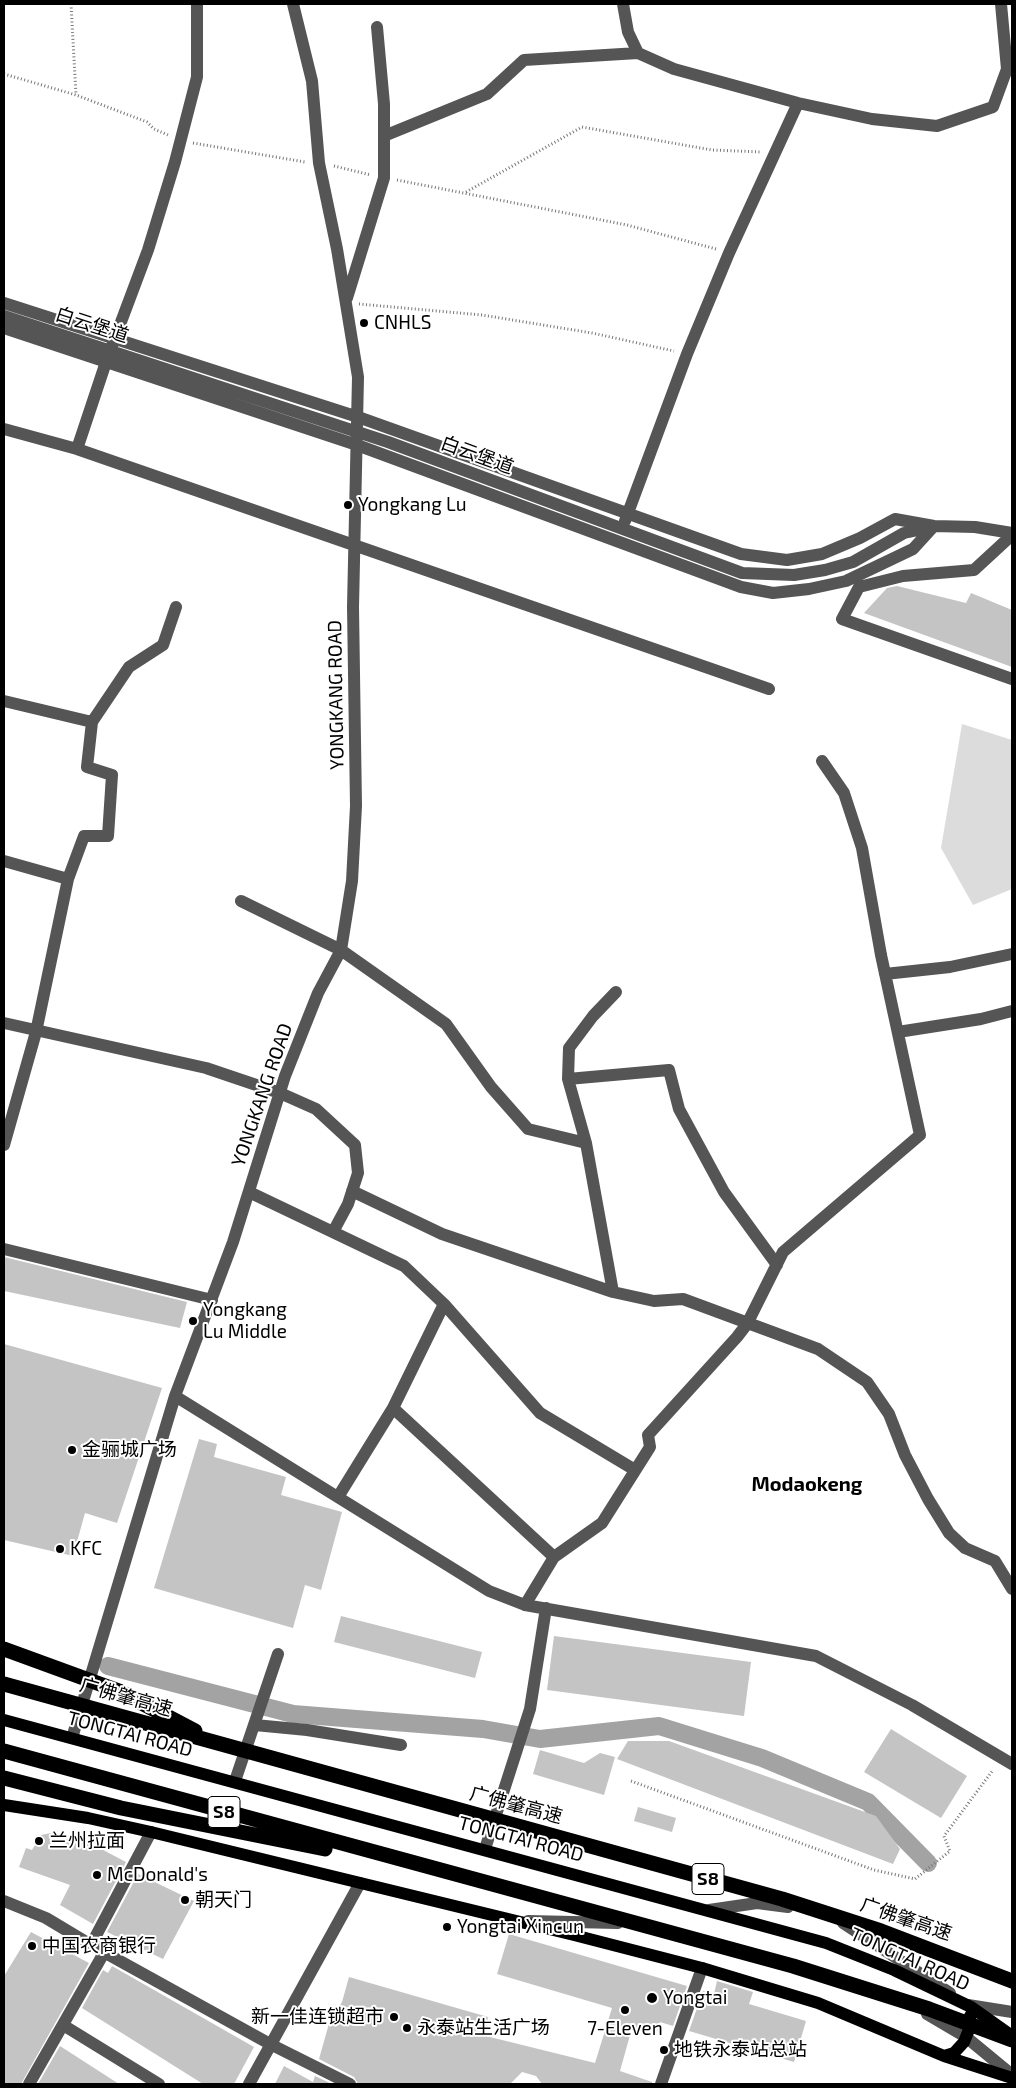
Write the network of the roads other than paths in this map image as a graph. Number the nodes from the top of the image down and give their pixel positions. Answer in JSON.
{"nodes":[{"id":1,"x":197,"y":4,"type":"edge"},
{"id":2,"x":293,"y":4,"type":"edge"},
{"id":3,"x":623,"y":4,"type":"edge"},
{"id":4,"x":1001,"y":4,"type":"edge"},
{"id":5,"x":378,"y":27,"type":"dead end"},
{"id":6,"x":638,"y":53,"type":"junction"},
{"id":7,"x":798,"y":103,"type":"junction"},
{"id":8,"x":384,"y":136,"type":"junction"},
{"id":9,"x":345,"y":302,"type":"junction"},
{"id":10,"x":4,"y":303,"type":"edge"},
{"id":11,"x":4,"y":316,"type":"edge"},
{"id":12,"x":4,"y":328,"type":"edge"},
{"id":13,"x":114,"y":339,"type":"junction"},
{"id":14,"x":106,"y":362,"type":"junction"},
{"id":15,"x":358,"y":418,"type":"junction"},
{"id":16,"x":4,"y":429,"type":"edge"},
{"id":17,"x":357,"y":445,"type":"junction"},
{"id":18,"x":77,"y":449,"type":"junction"},
{"id":19,"x":627,"y":514,"type":"junction"},
{"id":20,"x":934,"y":526,"type":"junction"},
{"id":21,"x":1012,"y":534,"type":"edge"},
{"id":22,"x":617,"y":542,"type":"junction"},
{"id":23,"x":355,"y":544,"type":"junction"},
{"id":24,"x":176,"y":608,"type":"dead end"},
{"id":25,"x":1012,"y":680,"type":"edge"},
{"id":26,"x":769,"y":689,"type":"dead end"},
{"id":27,"x":4,"y":702,"type":"edge"},
{"id":28,"x":92,"y":722,"type":"junction"},
{"id":29,"x":822,"y":761,"type":"dead end"},
{"id":30,"x":4,"y":861,"type":"edge"},
{"id":31,"x":68,"y":879,"type":"junction"},
{"id":32,"x":241,"y":901,"type":"dead end"},
{"id":33,"x":342,"y":950,"type":"junction"},
{"id":34,"x":1012,"y":954,"type":"edge"},
{"id":35,"x":886,"y":974,"type":"junction"},
{"id":36,"x":616,"y":992,"type":"dead end"},
{"id":37,"x":1012,"y":1012,"type":"edge"},
{"id":38,"x":4,"y":1023,"type":"edge"},
{"id":39,"x":36,"y":1032,"type":"junction"},
{"id":40,"x":898,"y":1032,"type":"junction"},
{"id":41,"x":568,"y":1078,"type":"junction"},
{"id":42,"x":280,"y":1093,"type":"junction"},
{"id":43,"x":586,"y":1143,"type":"junction"},
{"id":44,"x":4,"y":1144,"type":"edge"},
{"id":45,"x":352,"y":1191,"type":"junction"},
{"id":46,"x":249,"y":1192,"type":"junction"},
{"id":47,"x":333,"y":1232,"type":"junction"},
{"id":48,"x":4,"y":1249,"type":"edge"},
{"id":49,"x":777,"y":1265,"type":"junction"},
{"id":50,"x":613,"y":1292,"type":"junction"},
{"id":51,"x":212,"y":1300,"type":"junction"},
{"id":52,"x":444,"y":1304,"type":"junction"},
{"id":53,"x":747,"y":1324,"type":"junction"},
{"id":54,"x":176,"y":1396,"type":"junction"},
{"id":55,"x":393,"y":1408,"type":"junction"},
{"id":56,"x":635,"y":1470,"type":"junction"},
{"id":57,"x":338,"y":1497,"type":"junction"},
{"id":58,"x":554,"y":1557,"type":"junction"},
{"id":59,"x":1012,"y":1589,"type":"edge"},
{"id":60,"x":525,"y":1605,"type":"junction"},
{"id":61,"x":546,"y":1608,"type":"junction"},
{"id":62,"x":4,"y":1650,"type":"edge"},
{"id":63,"x":278,"y":1654,"type":"dead end"},
{"id":64,"x":4,"y":1684,"type":"edge"},
{"id":65,"x":4,"y":1720,"type":"edge"},
{"id":66,"x":257,"y":1722,"type":"junction"},
{"id":67,"x":72,"y":1738,"type":"junction"},
{"id":68,"x":222,"y":1745,"type":"junction"},
{"id":69,"x":401,"y":1745,"type":"dead end"},
{"id":70,"x":4,"y":1751,"type":"edge"},
{"id":71,"x":1007,"y":1761,"type":"edge"},
{"id":72,"x":4,"y":1778,"type":"edge"},
{"id":73,"x":235,"y":1781,"type":"junction"},
{"id":74,"x":4,"y":1806,"type":"edge"},
{"id":75,"x":151,"y":1832,"type":"junction"},
{"id":76,"x":485,"y":1849,"type":"junction"},
{"id":77,"x":444,"y":1872,"type":"junction"},
{"id":78,"x":360,"y":1884,"type":"junction"},
{"id":79,"x":4,"y":1901,"type":"edge"},
{"id":80,"x":709,"y":1910,"type":"junction"},
{"id":81,"x":518,"y":1921,"type":"junction"},
{"id":82,"x":92,"y":1945,"type":"junction"},
{"id":83,"x":105,"y":1951,"type":"junction"},
{"id":84,"x":702,"y":1968,"type":"junction"},
{"id":85,"x":1012,"y":1981,"type":"edge"},
{"id":86,"x":971,"y":2007,"type":"junction"},
{"id":87,"x":1012,"y":2012,"type":"edge"},
{"id":88,"x":63,"y":2025,"type":"junction"},
{"id":89,"x":1012,"y":2036,"type":"edge"},
{"id":90,"x":1012,"y":2040,"type":"edge"},
{"id":91,"x":270,"y":2044,"type":"junction"},
{"id":92,"x":944,"y":2056,"type":"junction"},
{"id":93,"x":1012,"y":2076,"type":"edge"},
{"id":94,"x":29,"y":2084,"type":"edge"},
{"id":95,"x":159,"y":2084,"type":"edge"},
{"id":96,"x":249,"y":2084,"type":"edge"},
{"id":97,"x":350,"y":2084,"type":"edge"},
{"id":98,"x":661,"y":2084,"type":"edge"}],
"edges":[{"from":1,"to":13,"type":"street"},
{"from":2,"to":9,"type":"street","name":"YONGKANG ROAD"},
{"from":3,"to":6,"type":"street"},
{"from":4,"to":7,"type":"street"},
{"from":5,"to":8,"type":"street"},
{"from":6,"to":7,"type":"street"},
{"from":6,"to":8,"type":"street"},
{"from":7,"to":19,"type":"street"},
{"from":8,"to":9,"type":"street"},
{"from":9,"to":15,"type":"street","name":"YONGKANG ROAD"},
{"from":10,"to":13,"type":"street"},
{"from":11,"to":20,"type":"street","name":"白云堡道"},
{"from":12,"to":14,"type":"street"},
{"from":13,"to":14,"type":"street"},
{"from":13,"to":15,"type":"street"},
{"from":14,"to":17,"type":"street"},
{"from":14,"to":18,"type":"street"},
{"from":15,"to":17,"type":"street","name":"YONGKANG ROAD"},
{"from":15,"to":19,"type":"street"},
{"from":16,"to":18,"type":"street"},
{"from":17,"to":22,"type":"street"},
{"from":17,"to":23,"type":"street","name":"YONGKANG ROAD"},
{"from":18,"to":23,"type":"street"},
{"from":19,"to":20,"type":"street"},
{"from":19,"to":22,"type":"street"},
{"from":20,"to":21,"type":"street"},
{"from":20,"to":22,"type":"street"},
{"from":21,"to":25,"type":"street"},
{"from":23,"to":26,"type":"street"},
{"from":23,"to":33,"type":"street","name":"YONGKANG ROAD"},
{"from":24,"to":28,"type":"street"},
{"from":27,"to":28,"type":"street"},
{"from":28,"to":31,"type":"street"},
{"from":29,"to":35,"type":"street"},
{"from":30,"to":31,"type":"street"},
{"from":31,"to":39,"type":"street"},
{"from":32,"to":33,"type":"street"},
{"from":33,"to":42,"type":"street","name":"YONGKANG ROAD"},
{"from":33,"to":43,"type":"street"},
{"from":34,"to":35,"type":"street"},
{"from":35,"to":40,"type":"street"},
{"from":36,"to":41,"type":"street"},
{"from":37,"to":40,"type":"street"},
{"from":38,"to":39,"type":"street"},
{"from":39,"to":42,"type":"street"},
{"from":39,"to":44,"type":"street"},
{"from":40,"to":49,"type":"street"},
{"from":41,"to":43,"type":"street"},
{"from":41,"to":49,"type":"street"},
{"from":42,"to":45,"type":"street"},
{"from":42,"to":46,"type":"street","name":"YONGKANG ROAD"},
{"from":43,"to":50,"type":"street"},
{"from":45,"to":47,"type":"street"},
{"from":45,"to":50,"type":"street"},
{"from":46,"to":47,"type":"street"},
{"from":46,"to":51,"type":"street","name":"YONGKANG ROAD"},
{"from":47,"to":52,"type":"street"},
{"from":48,"to":51,"type":"street"},
{"from":49,"to":53,"type":"street"},
{"from":50,"to":53,"type":"street"},
{"from":51,"to":54,"type":"street","name":"YONGKANG ROAD"},
{"from":52,"to":55,"type":"street"},
{"from":52,"to":56,"type":"street"},
{"from":53,"to":56,"type":"street"},
{"from":53,"to":59,"type":"street"},
{"from":54,"to":57,"type":"street"},
{"from":54,"to":67,"type":"street","name":"YONGKANG ROAD"},
{"from":55,"to":57,"type":"street"},
{"from":55,"to":58,"type":"street"},
{"from":56,"to":58,"type":"street"},
{"from":57,"to":60,"type":"street"},
{"from":58,"to":60,"type":"street"},
{"from":60,"to":61,"type":"street"},
{"from":61,"to":71,"type":"street"},
{"from":61,"to":76,"type":"street"},
{"from":62,"to":68,"type":"highway"},
{"from":63,"to":66,"type":"street"},
{"from":64,"to":68,"type":"highway","name":"广佛肇高速","number":"S8"},
{"from":65,"to":67,"type":"main road","name":"TONGTAI ROAD"},
{"from":66,"to":69,"type":"street"},
{"from":66,"to":73,"type":"street"},
{"from":67,"to":73,"type":"main road","name":"TONGTAI ROAD"},
{"from":68,"to":85,"type":"highway","name":"广佛肇高速","number":"S8"},
{"from":70,"to":77,"type":"highway","number":"S8"},
{"from":72,"to":77,"type":"highway"},
{"from":73,"to":76,"type":"main road","name":"TONGTAI ROAD"},
{"from":74,"to":75,"type":"main road"},
{"from":75,"to":78,"type":"main road"},
{"from":75,"to":82,"type":"street"},
{"from":76,"to":80,"type":"main road","name":"TONGTAI ROAD"},
{"from":77,"to":90,"type":"highway","number":"S8"},
{"from":78,"to":81,"type":"main road"},
{"from":78,"to":91,"type":"street"},
{"from":79,"to":82,"type":"street"},
{"from":80,"to":86,"type":"main road","name":"TONGTAI ROAD"},
{"from":80,"to":86,"type":"street"},
{"from":81,"to":84,"type":"main road"},
{"from":81,"to":93,"type":"street"},
{"from":82,"to":83,"type":"street"},
{"from":83,"to":88,"type":"street"},
{"from":83,"to":91,"type":"street"},
{"from":84,"to":92,"type":"main road"},
{"from":84,"to":98,"type":"street"},
{"from":86,"to":87,"type":"street"},
{"from":86,"to":89,"type":"main road","name":"TONGTAI ROAD"},
{"from":86,"to":92,"type":"main road"},
{"from":88,"to":94,"type":"street"},
{"from":88,"to":95,"type":"street"},
{"from":91,"to":96,"type":"street"},
{"from":91,"to":97,"type":"street"},
{"from":92,"to":93,"type":"main road"}]}
